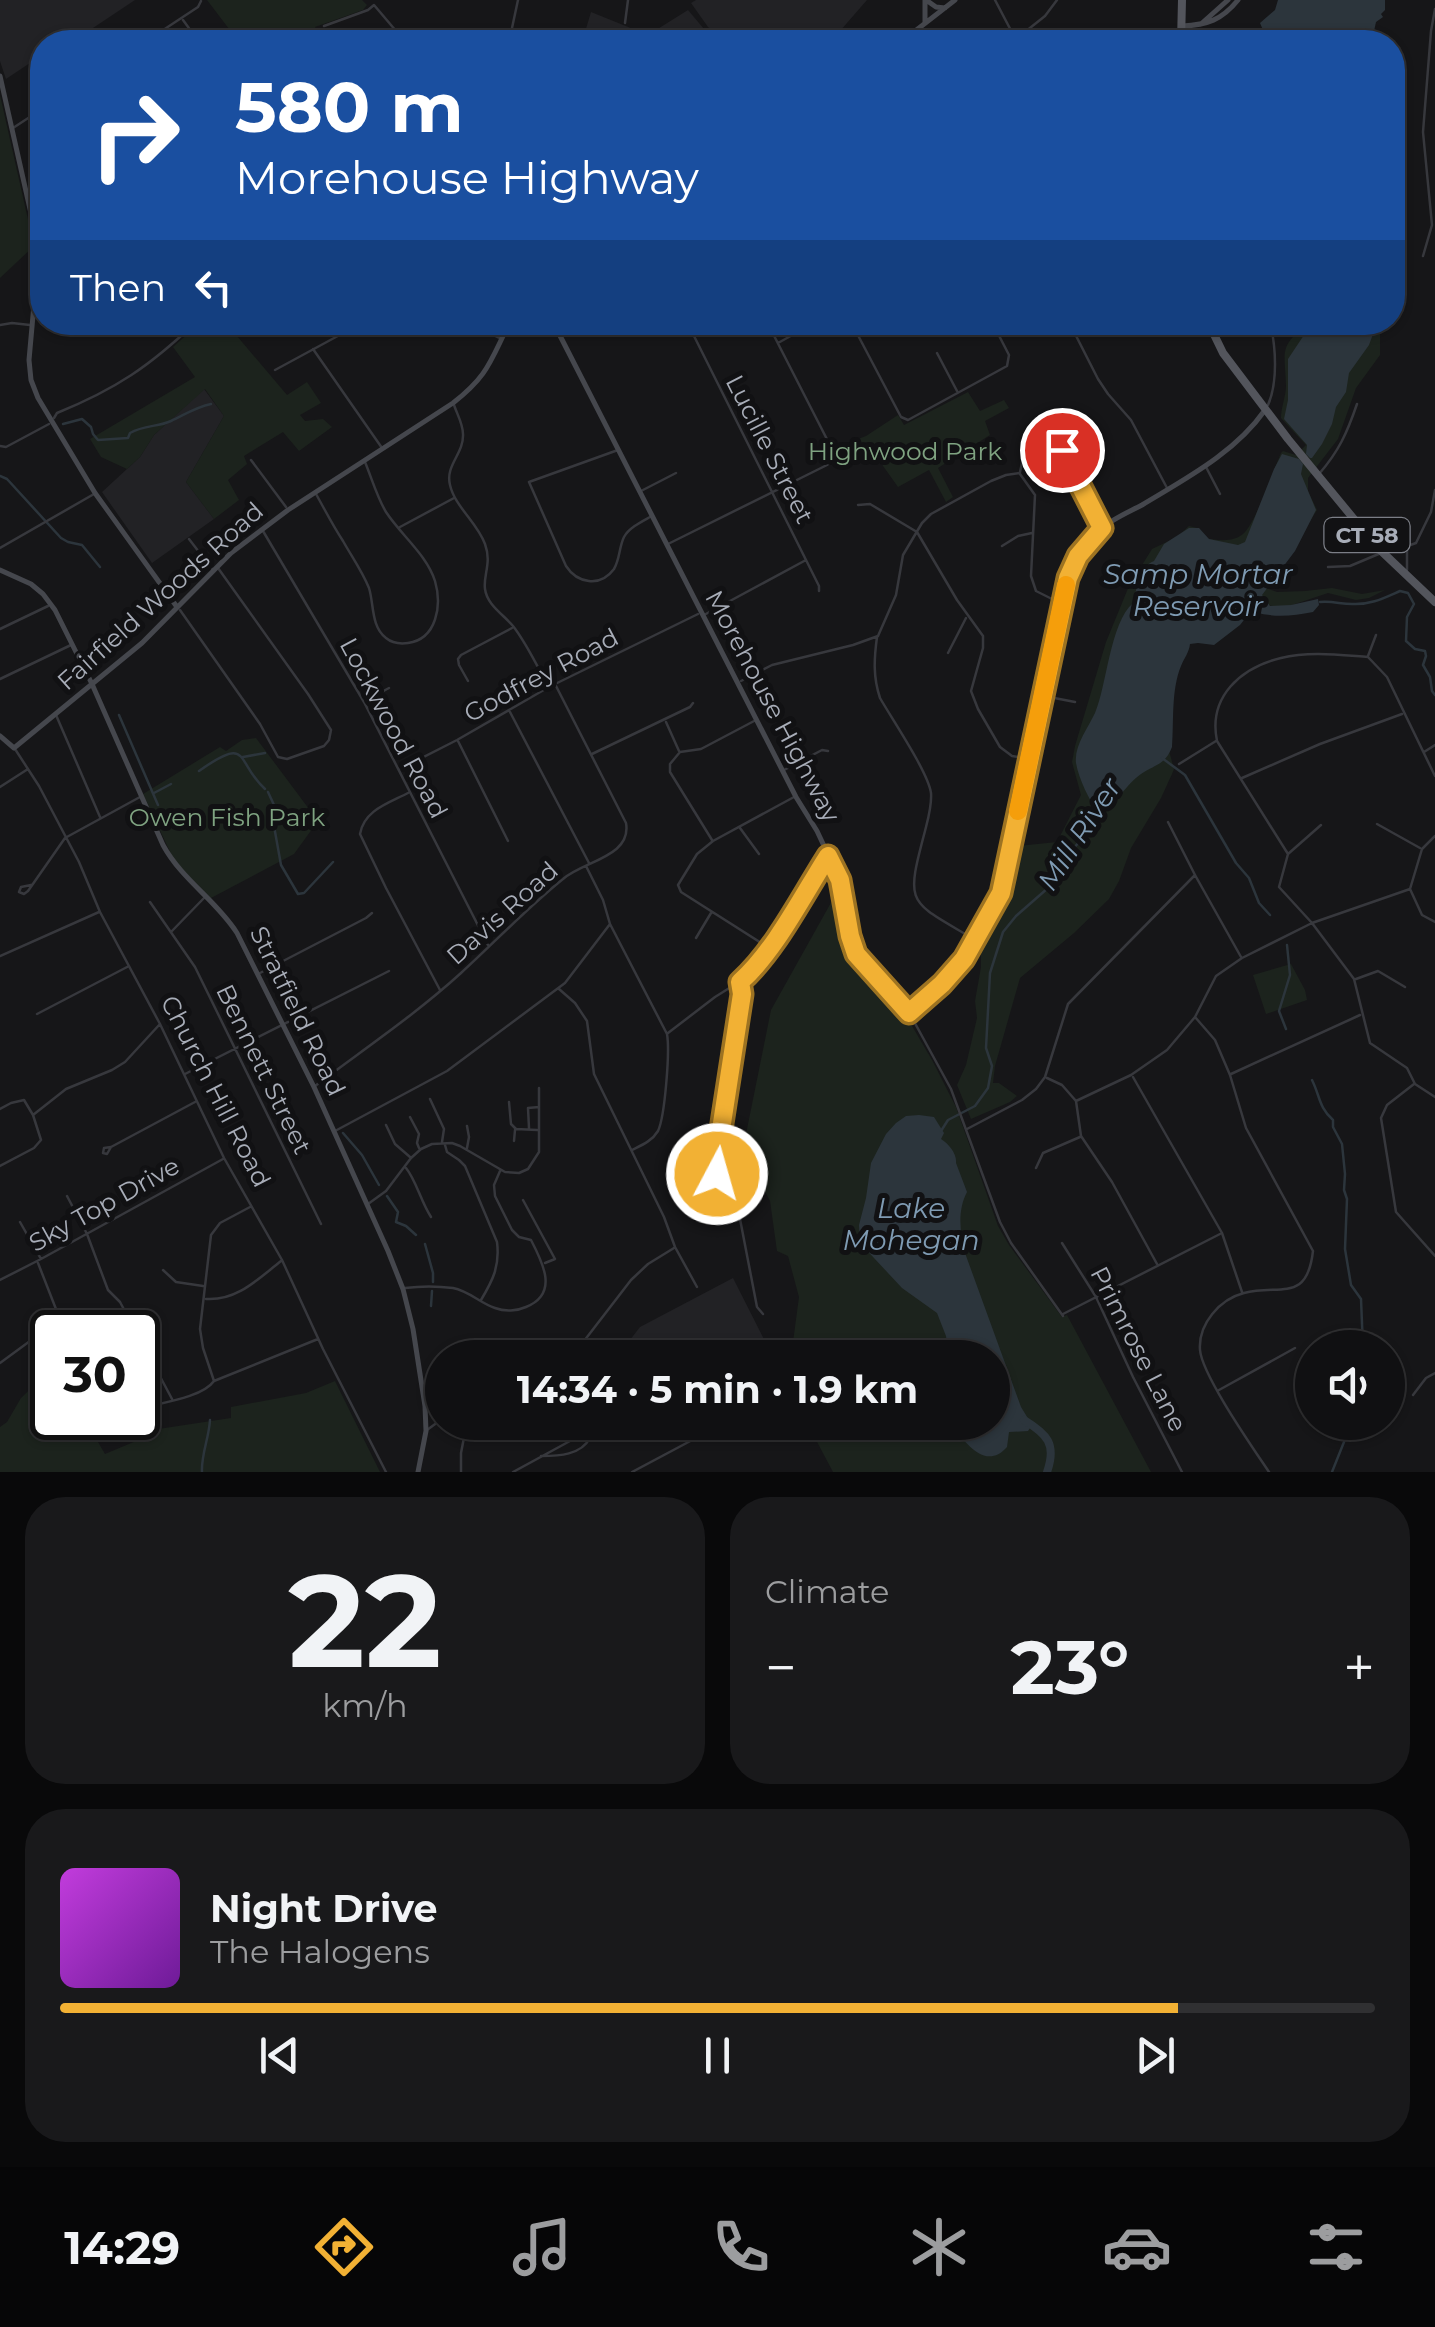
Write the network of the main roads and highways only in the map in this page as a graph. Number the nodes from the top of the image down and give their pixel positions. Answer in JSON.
{"nodes":[{"id":1,"x":1182,"y":0,"type":"edge"},
{"id":2,"x":1182,"y":30,"type":"edge"},
{"id":3,"x":1214,"y":335,"type":"edge"},
{"id":4,"x":1435,"y":602,"type":"edge"}],
"edges":[{"from":1,"to":2,"type":"main road"},
{"from":3,"to":4,"type":"main road","number":"CT 58"}]}
